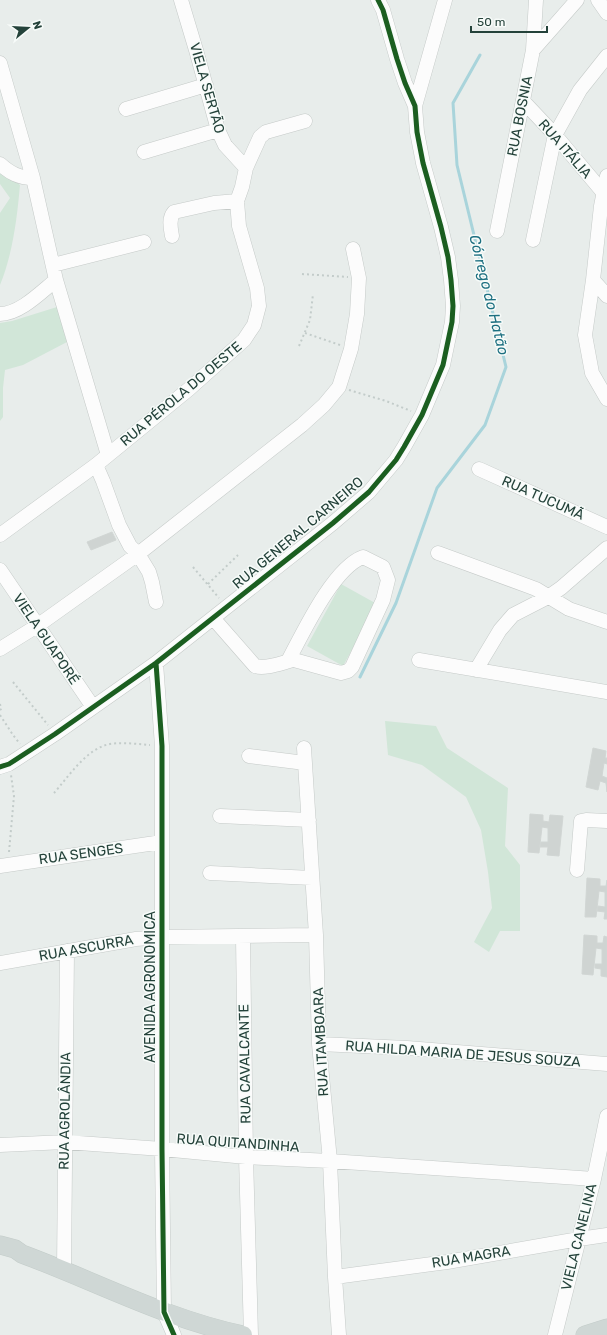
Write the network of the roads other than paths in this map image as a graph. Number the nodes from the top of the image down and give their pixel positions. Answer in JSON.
{"nodes":[{"id":1,"x":181,"y":0,"type":"edge"},
{"id":2,"x":378,"y":0,"type":"edge"},
{"id":3,"x":445,"y":0,"type":"edge"},
{"id":4,"x":536,"y":0,"type":"edge"},
{"id":5,"x":577,"y":0,"type":"edge"},
{"id":6,"x":598,"y":0,"type":"edge"},
{"id":7,"x":607,"y":12,"type":"edge"},
{"id":8,"x":533,"y":50,"type":"junction"},
{"id":9,"x":607,"y":56,"type":"edge"},
{"id":10,"x":0,"y":63,"type":"edge"},
{"id":11,"x":206,"y":85,"type":"junction"},
{"id":12,"x":523,"y":101,"type":"junction"},
{"id":13,"x":415,"y":106,"type":"junction"},
{"id":14,"x":126,"y":109,"type":"dead end"},
{"id":15,"x":306,"y":121,"type":"dead end"},
{"id":16,"x":218,"y":130,"type":"junction"},
{"id":17,"x":555,"y":135,"type":"junction"},
{"id":18,"x":144,"y":152,"type":"dead end"},
{"id":19,"x":0,"y":164,"type":"edge"},
{"id":20,"x":246,"y":168,"type":"junction"},
{"id":21,"x":607,"y":176,"type":"edge"},
{"id":22,"x":33,"y":178,"type":"junction"},
{"id":23,"x":605,"y":194,"type":"edge"},
{"id":24,"x":237,"y":200,"type":"junction"},
{"id":25,"x":497,"y":231,"type":"dead end"},
{"id":26,"x":172,"y":236,"type":"dead end"},
{"id":27,"x":533,"y":240,"type":"dead end"},
{"id":28,"x":144,"y":242,"type":"dead end"},
{"id":29,"x":353,"y":248,"type":"dead end"},
{"id":30,"x":53,"y":265,"type":"junction"},
{"id":31,"x":56,"y":280,"type":"junction"},
{"id":32,"x":593,"y":280,"type":"junction"},
{"id":33,"x":607,"y":296,"type":"edge"},
{"id":34,"x":0,"y":314,"type":"edge"},
{"id":35,"x":607,"y":399,"type":"edge"},
{"id":36,"x":108,"y":455,"type":"junction"},
{"id":37,"x":96,"y":465,"type":"junction"},
{"id":38,"x":478,"y":469,"type":"dead end"},
{"id":39,"x":607,"y":527,"type":"edge"},
{"id":40,"x":0,"y":534,"type":"edge"},
{"id":41,"x":607,"y":548,"type":"edge"},
{"id":42,"x":438,"y":553,"type":"dead end"},
{"id":43,"x":138,"y":554,"type":"junction"},
{"id":44,"x":0,"y":570,"type":"edge"},
{"id":45,"x":548,"y":597,"type":"junction"},
{"id":46,"x":156,"y":602,"type":"dead end"},
{"id":47,"x":213,"y":618,"type":"junction"},
{"id":48,"x":607,"y":622,"type":"edge"},
{"id":49,"x":37,"y":626,"type":"junction"},
{"id":50,"x":0,"y":649,"type":"edge"},
{"id":51,"x":419,"y":660,"type":"dead end"},
{"id":52,"x":288,"y":661,"type":"junction"},
{"id":53,"x":156,"y":663,"type":"junction"},
{"id":54,"x":476,"y":670,"type":"junction"},
{"id":55,"x":607,"y":692,"type":"edge"},
{"id":56,"x":93,"y":707,"type":"junction"},
{"id":57,"x":304,"y":748,"type":"dead end"},
{"id":58,"x":249,"y":756,"type":"dead end"},
{"id":59,"x":305,"y":763,"type":"junction"},
{"id":60,"x":5,"y":766,"type":"edge"},
{"id":61,"x":220,"y":816,"type":"dead end"},
{"id":62,"x":308,"y":820,"type":"junction"},
{"id":63,"x":607,"y":821,"type":"edge"},
{"id":64,"x":162,"y":842,"type":"junction"},
{"id":65,"x":4,"y":866,"type":"edge"},
{"id":66,"x":577,"y":870,"type":"dead end"},
{"id":67,"x":210,"y":873,"type":"dead end"},
{"id":68,"x":312,"y":878,"type":"junction"},
{"id":69,"x":316,"y":935,"type":"junction"},
{"id":70,"x":162,"y":937,"type":"junction"},
{"id":71,"x":243,"y":937,"type":"junction"},
{"id":72,"x":67,"y":951,"type":"junction"},
{"id":73,"x":0,"y":963,"type":"edge"},
{"id":74,"x":319,"y":1044,"type":"junction"},
{"id":75,"x":607,"y":1064,"type":"edge"},
{"id":76,"x":607,"y":1116,"type":"edge"},
{"id":77,"x":65,"y":1142,"type":"junction"},
{"id":78,"x":0,"y":1144,"type":"edge"},
{"id":79,"x":162,"y":1149,"type":"junction"},
{"id":80,"x":246,"y":1157,"type":"junction"},
{"id":81,"x":330,"y":1161,"type":"junction"},
{"id":82,"x":594,"y":1179,"type":"junction"},
{"id":83,"x":607,"y":1235,"type":"edge"},
{"id":84,"x":579,"y":1239,"type":"junction"},
{"id":85,"x":0,"y":1245,"type":"edge"},
{"id":86,"x":64,"y":1270,"type":"junction"},
{"id":87,"x":334,"y":1277,"type":"junction"},
{"id":88,"x":164,"y":1312,"type":"junction"},
{"id":89,"x":607,"y":1328,"type":"edge"},
{"id":90,"x":174,"y":1335,"type":"edge"},
{"id":91,"x":243,"y":1335,"type":"edge"},
{"id":92,"x":251,"y":1335,"type":"edge"},
{"id":93,"x":339,"y":1335,"type":"edge"},
{"id":94,"x":555,"y":1335,"type":"edge"},
{"id":95,"x":585,"y":1335,"type":"edge"}],
"edges":[{"from":1,"to":11,"type":"street","name":"VIELA SERTÃO"},
{"from":2,"to":13,"type":"street","name":"RUA GENERAL CARNEIRO"},
{"from":3,"to":13,"type":"street"},
{"from":4,"to":8,"type":"street","name":"RUA BOSNIA"},
{"from":5,"to":8,"type":"street"},
{"from":6,"to":7,"type":"street"},
{"from":8,"to":12,"type":"street","name":"RUA BOSNIA"},
{"from":9,"to":17,"type":"street"},
{"from":10,"to":22,"type":"street"},
{"from":11,"to":14,"type":"street"},
{"from":11,"to":16,"type":"street","name":"VIELA SERTÃO"},
{"from":12,"to":17,"type":"street","name":"RUA ITÁLIA"},
{"from":12,"to":25,"type":"street","name":"RUA BOSNIA"},
{"from":13,"to":47,"type":"street","name":"RUA GENERAL CARNEIRO"},
{"from":15,"to":20,"type":"street"},
{"from":16,"to":18,"type":"street"},
{"from":16,"to":20,"type":"street","name":"VIELA SERTÃO"},
{"from":17,"to":23,"type":"street","name":"RUA ITÁLIA"},
{"from":17,"to":27,"type":"street"},
{"from":19,"to":22,"type":"street"},
{"from":20,"to":24,"type":"street"},
{"from":21,"to":23,"type":"street"},
{"from":22,"to":30,"type":"street"},
{"from":23,"to":32,"type":"street"},
{"from":24,"to":26,"type":"street"},
{"from":24,"to":36,"type":"street","name":"RUA PÉROLA DO OESTE"},
{"from":28,"to":30,"type":"street"},
{"from":29,"to":43,"type":"street"},
{"from":30,"to":31,"type":"street"},
{"from":31,"to":34,"type":"street"},
{"from":31,"to":36,"type":"street"},
{"from":32,"to":33,"type":"street"},
{"from":32,"to":35,"type":"street"},
{"from":36,"to":37,"type":"street","name":"RUA PÉROLA DO OESTE"},
{"from":37,"to":40,"type":"street","name":"RUA PÉROLA DO OESTE"},
{"from":37,"to":43,"type":"street"},
{"from":38,"to":39,"type":"street","name":"RUA TUCUMÃ"},
{"from":41,"to":45,"type":"street"},
{"from":42,"to":45,"type":"street"},
{"from":43,"to":46,"type":"street"},
{"from":43,"to":49,"type":"street"},
{"from":44,"to":49,"type":"street","name":"VIELA GUAPORÉ"},
{"from":45,"to":48,"type":"street"},
{"from":45,"to":54,"type":"street"},
{"from":47,"to":52,"type":"street"},
{"from":47,"to":53,"type":"street","name":"RUA GENERAL CARNEIRO"},
{"from":49,"to":50,"type":"street"},
{"from":49,"to":56,"type":"street","name":"VIELA GUAPORÉ"},
{"from":51,"to":54,"type":"street"},
{"from":52,"to":52,"type":"street"},
{"from":53,"to":56,"type":"street","name":"RUA GENERAL CARNEIRO"},
{"from":53,"to":64,"type":"street","name":"AVENIDA AGRONOMICA"},
{"from":54,"to":55,"type":"street"},
{"from":56,"to":60,"type":"street","name":"RUA GENERAL CARNEIRO"},
{"from":57,"to":59,"type":"street","name":"RUA ITAMBOARA"},
{"from":58,"to":59,"type":"street"},
{"from":59,"to":62,"type":"street","name":"RUA ITAMBOARA"},
{"from":61,"to":62,"type":"street"},
{"from":62,"to":68,"type":"street","name":"RUA ITAMBOARA"},
{"from":63,"to":66,"type":"street"},
{"from":64,"to":65,"type":"street","name":"RUA SENGES"},
{"from":64,"to":70,"type":"street","name":"AVENIDA AGRONOMICA"},
{"from":67,"to":68,"type":"street"},
{"from":68,"to":69,"type":"street","name":"RUA ITAMBOARA"},
{"from":69,"to":71,"type":"street","name":"RUA ASCURRA"},
{"from":69,"to":74,"type":"street","name":"RUA ITAMBOARA"},
{"from":70,"to":71,"type":"street","name":"RUA ASCURRA"},
{"from":70,"to":72,"type":"street","name":"RUA ASCURRA"},
{"from":70,"to":79,"type":"street","name":"AVENIDA AGRONOMICA"},
{"from":71,"to":80,"type":"street","name":"RUA CAVALCANTE"},
{"from":72,"to":73,"type":"street","name":"RUA ASCURRA"},
{"from":72,"to":77,"type":"street","name":"RUA AGROLÂNDIA"},
{"from":74,"to":75,"type":"street","name":"RUA HILDA MARIA DE JESUS SOUZA"},
{"from":74,"to":81,"type":"street","name":"RUA ITAMBOARA"},
{"from":76,"to":82,"type":"street","name":"VIELA CANELINA"},
{"from":77,"to":78,"type":"street","name":"RUA QUITANDINHA"},
{"from":77,"to":79,"type":"street","name":"RUA QUITANDINHA"},
{"from":77,"to":86,"type":"street","name":"RUA AGROLÂNDIA"},
{"from":79,"to":80,"type":"street","name":"RUA QUITANDINHA"},
{"from":79,"to":88,"type":"street","name":"AVENIDA AGRONOMICA"},
{"from":80,"to":81,"type":"street","name":"RUA QUITANDINHA"},
{"from":80,"to":92,"type":"street","name":"RUA CAVALCANTE"},
{"from":81,"to":82,"type":"street","name":"RUA QUITANDINHA"},
{"from":81,"to":87,"type":"street","name":"RUA ITAMBOARA"},
{"from":82,"to":84,"type":"street","name":"VIELA CANELINA"},
{"from":83,"to":84,"type":"street","name":"RUA MAGRA"},
{"from":84,"to":87,"type":"street","name":"RUA MAGRA"},
{"from":84,"to":94,"type":"street","name":"VIELA CANELINA"},
{"from":85,"to":86,"type":"main road"},
{"from":86,"to":88,"type":"main road"},
{"from":87,"to":93,"type":"street","name":"RUA ITAMBOARA"},
{"from":88,"to":90,"type":"street"},
{"from":88,"to":91,"type":"main road"},
{"from":89,"to":95,"type":"main road"}]}
